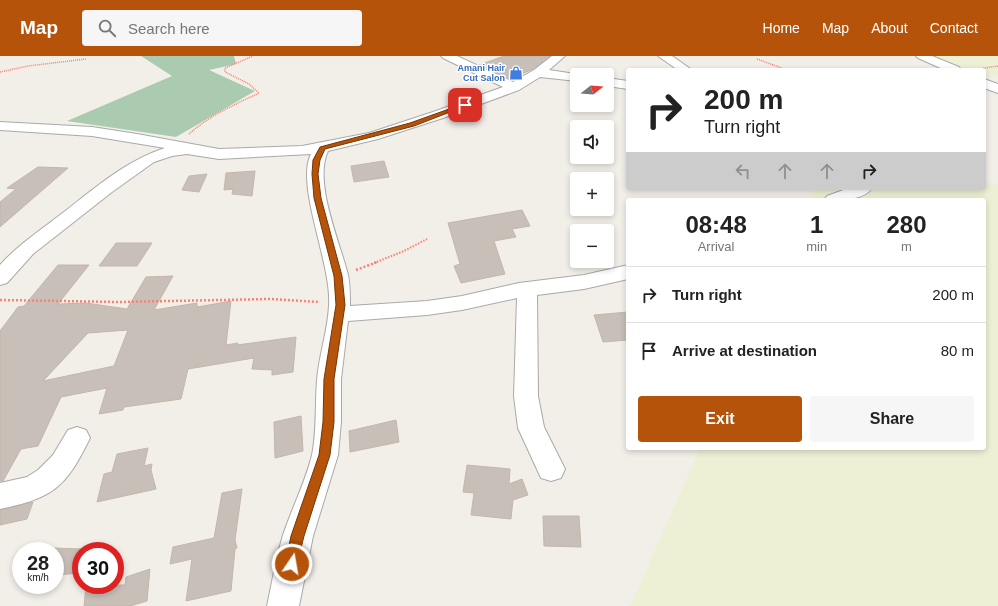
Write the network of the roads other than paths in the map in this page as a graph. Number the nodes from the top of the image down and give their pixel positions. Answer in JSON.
{"nodes":[{"id":1,"x":447,"y":56,"type":"edge"},
{"id":2,"x":559,"y":56,"type":"edge"},
{"id":3,"x":664,"y":56,"type":"edge"},
{"id":4,"x":922,"y":56,"type":"edge"},
{"id":5,"x":683,"y":68,"type":"edge"},
{"id":6,"x":950,"y":68,"type":"edge"},
{"id":7,"x":538,"y":73,"type":"junction"},
{"id":8,"x":570,"y":76,"type":"edge"},
{"id":9,"x":614,"y":83,"type":"edge"},
{"id":10,"x":986,"y":84,"type":"edge"},
{"id":11,"x":626,"y":85,"type":"edge"},
{"id":12,"x":514,"y":87,"type":"junction"},
{"id":13,"x":998,"y":89,"type":"edge"},
{"id":14,"x":0,"y":126,"type":"edge"},
{"id":15,"x":181,"y":148,"type":"junction"},
{"id":16,"x":322,"y":148,"type":"junction"},
{"id":17,"x":859,"y":190,"type":"edge"},
{"id":18,"x":838,"y":198,"type":"edge"},
{"id":19,"x":3,"y":271,"type":"edge"},
{"id":20,"x":626,"y":272,"type":"edge"},
{"id":21,"x":527,"y":289,"type":"junction"},
{"id":22,"x":340,"y":309,"type":"junction"},
{"id":23,"x":78,"y":438,"type":"dead end"},
{"id":24,"x":550,"y":469,"type":"dead end"},
{"id":25,"x":0,"y":496,"type":"edge"},
{"id":26,"x":283,"y":606,"type":"edge"}],
"edges":[{"from":1,"to":12,"type":"street"},
{"from":2,"to":7,"type":"street"},
{"from":3,"to":5,"type":"street"},
{"from":4,"to":6,"type":"street"},
{"from":7,"to":8,"type":"street"},
{"from":7,"to":12,"type":"street"},
{"from":9,"to":11,"type":"street"},
{"from":10,"to":13,"type":"street"},
{"from":12,"to":16,"type":"street"},
{"from":14,"to":15,"type":"street"},
{"from":15,"to":16,"type":"street"},
{"from":15,"to":19,"type":"street"},
{"from":16,"to":22,"type":"street"},
{"from":17,"to":18,"type":"street"},
{"from":20,"to":21,"type":"street"},
{"from":21,"to":22,"type":"street"},
{"from":21,"to":24,"type":"street"},
{"from":22,"to":26,"type":"street"},
{"from":23,"to":25,"type":"street"}]}
